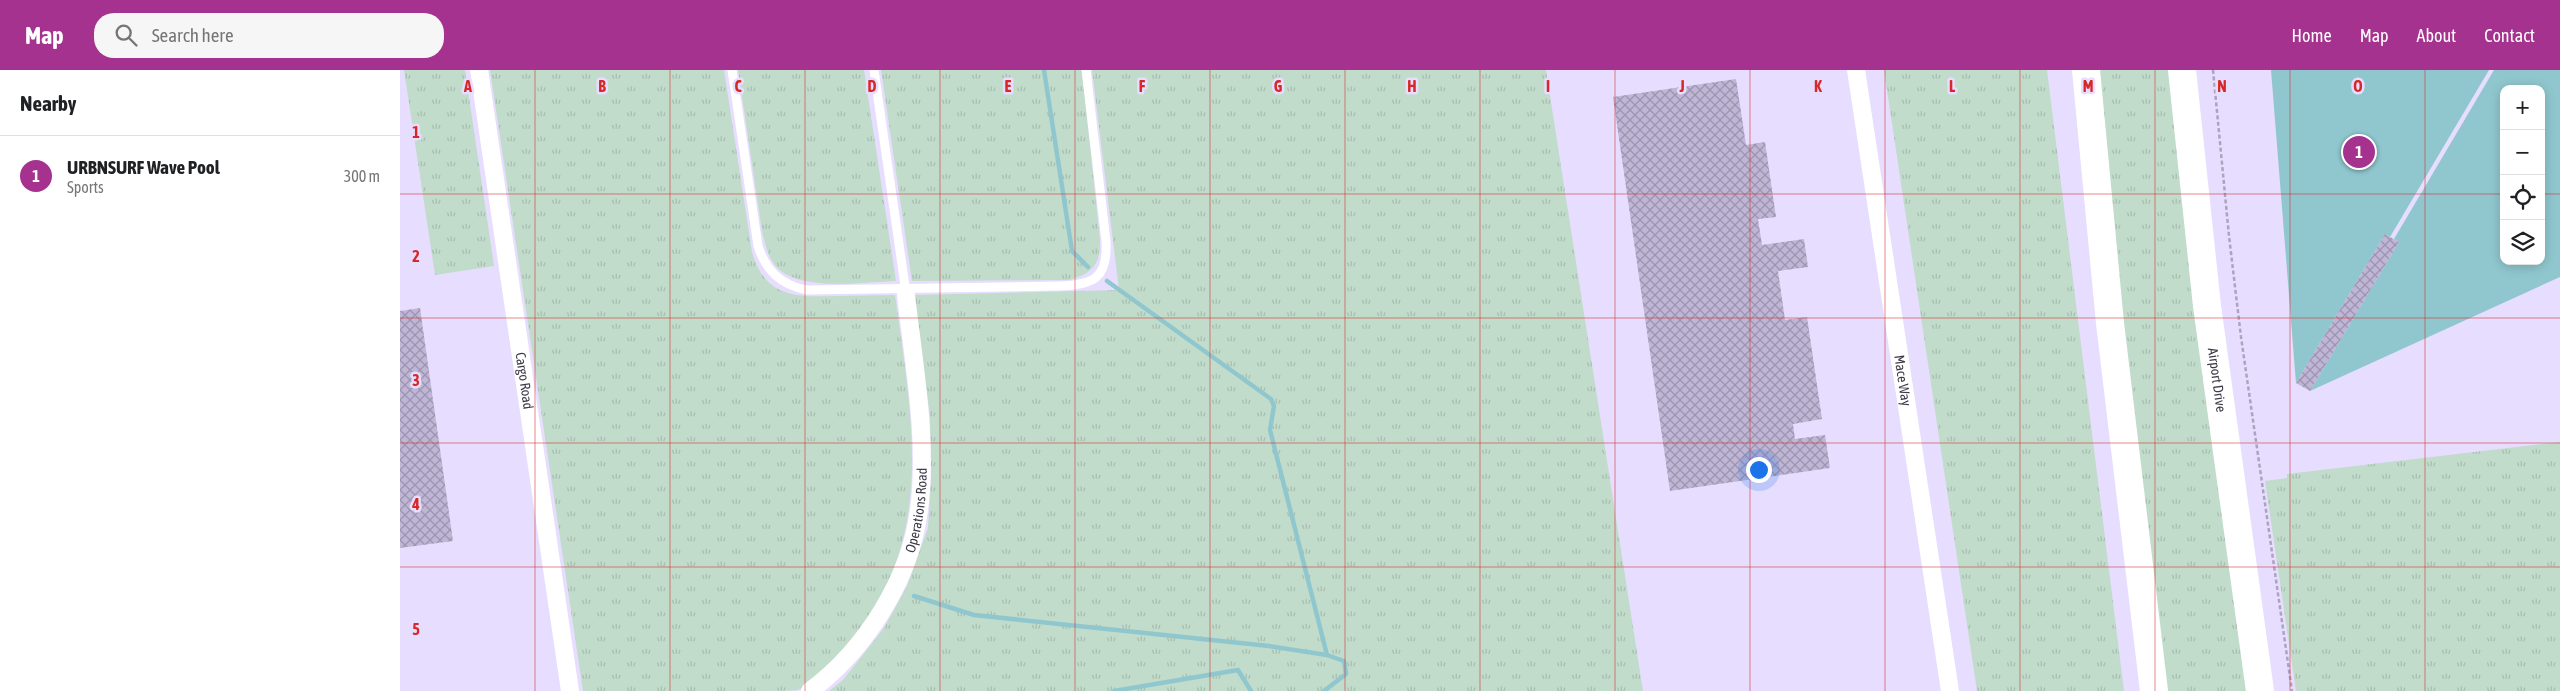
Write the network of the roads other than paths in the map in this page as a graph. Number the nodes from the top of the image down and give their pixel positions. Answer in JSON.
{"nodes":[{"id":1,"x":479,"y":70,"type":"edge"},
{"id":2,"x":732,"y":70,"type":"edge"},
{"id":3,"x":874,"y":70,"type":"edge"},
{"id":4,"x":1086,"y":70,"type":"edge"},
{"id":5,"x":1856,"y":70,"type":"edge"},
{"id":6,"x":2086,"y":70,"type":"edge"},
{"id":7,"x":2182,"y":70,"type":"edge"},
{"id":8,"x":906,"y":292,"type":"junction"},
{"id":9,"x":570,"y":691,"type":"edge"},
{"id":10,"x":810,"y":691,"type":"edge"},
{"id":11,"x":1950,"y":691,"type":"edge"},
{"id":12,"x":2154,"y":691,"type":"edge"},
{"id":13,"x":2260,"y":691,"type":"edge"}],
"edges":[{"from":1,"to":9,"type":"street","name":"Cargo Road"},
{"from":2,"to":8,"type":"lane"},
{"from":3,"to":8,"type":"lane"},
{"from":4,"to":8,"type":"lane"},
{"from":5,"to":11,"type":"street","name":"Mace Way"},
{"from":6,"to":12,"type":"main road"},
{"from":7,"to":13,"type":"main road","name":"Airport Drive"},
{"from":8,"to":10,"type":"street","name":"Operations Road"}]}
